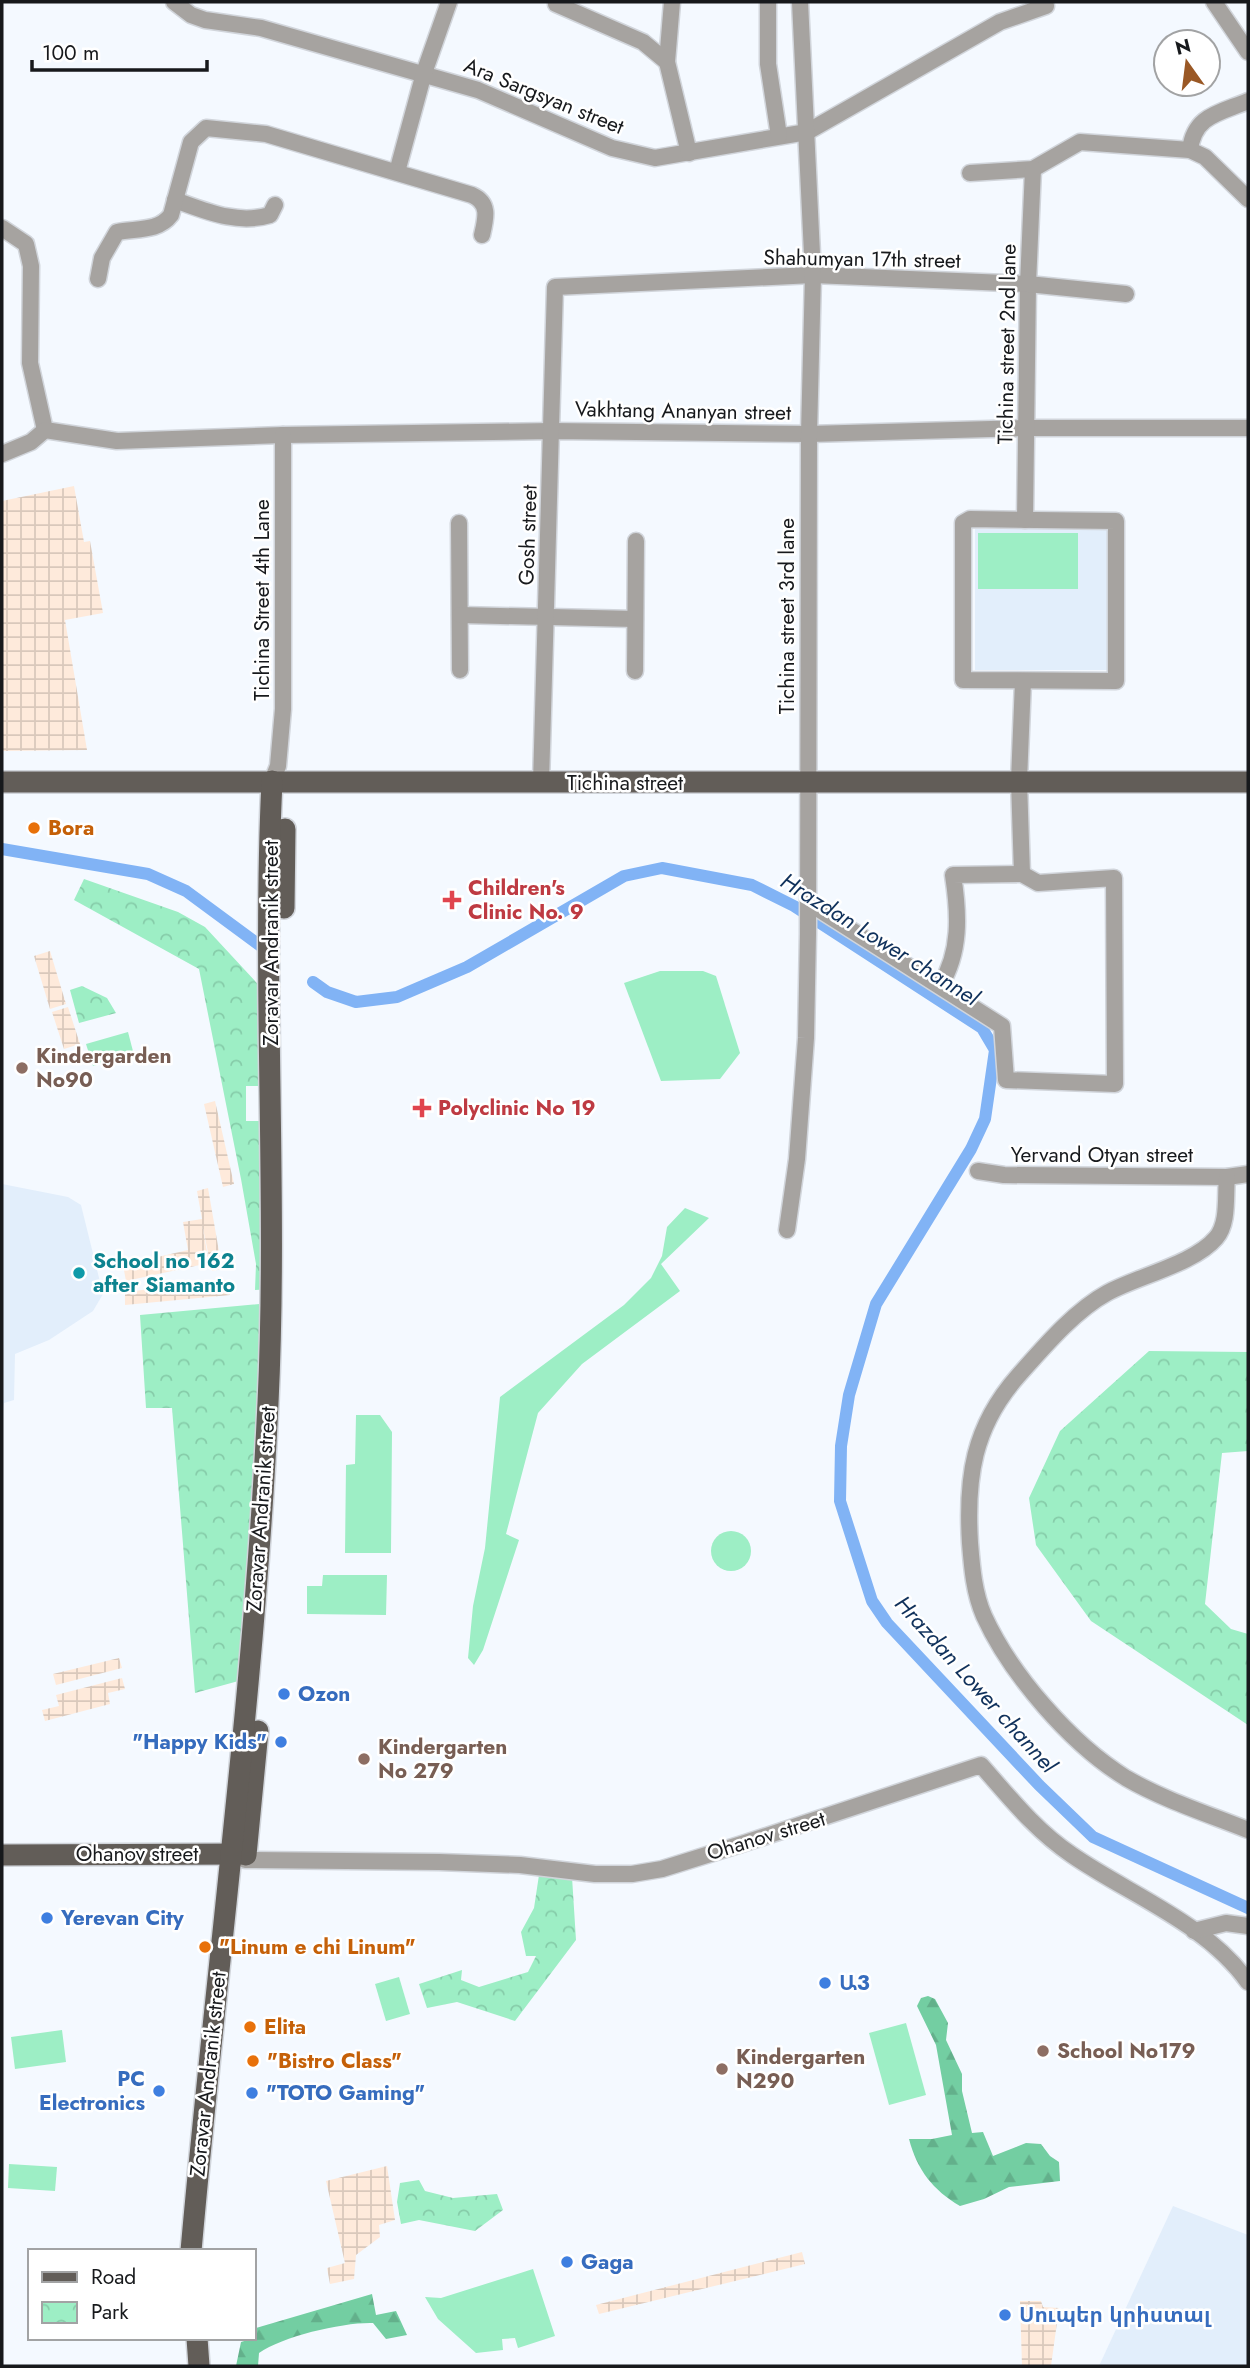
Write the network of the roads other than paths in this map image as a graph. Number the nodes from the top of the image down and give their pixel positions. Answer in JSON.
{"nodes":[{"id":1,"x":174,"y":2,"type":"edge"},
{"id":2,"x":449,"y":2,"type":"edge"},
{"id":3,"x":672,"y":2,"type":"edge"},
{"id":4,"x":768,"y":2,"type":"edge"},
{"id":5,"x":800,"y":2,"type":"edge"},
{"id":6,"x":1214,"y":2,"type":"edge"},
{"id":7,"x":556,"y":4,"type":"dead end"},
{"id":8,"x":1046,"y":6,"type":"dead end"},
{"id":9,"x":1248,"y":52,"type":"edge"},
{"id":10,"x":667,"y":62,"type":"junction"},
{"id":11,"x":424,"y":73,"type":"junction"},
{"id":12,"x":1248,"y":101,"type":"edge"},
{"id":13,"x":807,"y":132,"type":"junction"},
{"id":14,"x":779,"y":136,"type":"junction"},
{"id":15,"x":1190,"y":150,"type":"junction"},
{"id":16,"x":690,"y":153,"type":"junction"},
{"id":17,"x":1033,"y":169,"type":"junction"},
{"id":18,"x":397,"y":172,"type":"junction"},
{"id":19,"x":970,"y":173,"type":"dead end"},
{"id":20,"x":1248,"y":199,"type":"edge"},
{"id":21,"x":175,"y":200,"type":"junction"},
{"id":22,"x":275,"y":205,"type":"dead end"},
{"id":23,"x":2,"y":228,"type":"edge"},
{"id":24,"x":482,"y":234,"type":"dead end"},
{"id":25,"x":813,"y":275,"type":"junction"},
{"id":26,"x":98,"y":279,"type":"dead end"},
{"id":27,"x":1028,"y":284,"type":"junction"},
{"id":28,"x":555,"y":287,"type":"joint"},
{"id":29,"x":1126,"y":294,"type":"dead end"},
{"id":30,"x":1027,"y":428,"type":"junction"},
{"id":31,"x":1248,"y":428,"type":"edge"},
{"id":32,"x":46,"y":430,"type":"junction"},
{"id":33,"x":552,"y":431,"type":"junction"},
{"id":34,"x":809,"y":434,"type":"junction"},
{"id":35,"x":284,"y":435,"type":"junction"},
{"id":36,"x":2,"y":454,"type":"edge"},
{"id":37,"x":1025,"y":520,"type":"junction"},
{"id":38,"x":459,"y":523,"type":"dead end"},
{"id":39,"x":636,"y":541,"type":"dead end"},
{"id":40,"x":460,"y":615,"type":"junction"},
{"id":41,"x":547,"y":618,"type":"junction"},
{"id":42,"x":635,"y":619,"type":"junction"},
{"id":43,"x":460,"y":670,"type":"dead end"},
{"id":44,"x":635,"y":671,"type":"dead end"},
{"id":45,"x":1023,"y":681,"type":"junction"},
{"id":46,"x":279,"y":776,"type":"junction"},
{"id":47,"x":1020,"y":781,"type":"junction"},
{"id":48,"x":2,"y":782,"type":"edge"},
{"id":49,"x":808,"y":782,"type":"junction"},
{"id":50,"x":1248,"y":782,"type":"edge"},
{"id":51,"x":541,"y":783,"type":"junction"},
{"id":52,"x":1022,"y":874,"type":"junction"},
{"id":53,"x":809,"y":903,"type":"junction"},
{"id":54,"x":940,"y":986,"type":"junction"},
{"id":55,"x":978,"y":1171,"type":"dead end"},
{"id":56,"x":1248,"y":1174,"type":"edge"},
{"id":57,"x":1227,"y":1177,"type":"junction"},
{"id":58,"x":788,"y":1230,"type":"dead end"},
{"id":59,"x":1248,"y":1830,"type":"edge"},
{"id":60,"x":2,"y":1855,"type":"edge"},
{"id":61,"x":239,"y":1857,"type":"junction"},
{"id":62,"x":2,"y":1861,"type":"edge"},
{"id":63,"x":1248,"y":1926,"type":"edge"},
{"id":64,"x":1194,"y":1931,"type":"junction"},
{"id":65,"x":1248,"y":1982,"type":"edge"},
{"id":66,"x":191,"y":2249,"type":"edge"},
{"id":67,"x":204,"y":2249,"type":"edge"},
{"id":68,"x":183,"y":2340,"type":"edge"},
{"id":69,"x":197,"y":2340,"type":"edge"},
{"id":70,"x":184,"y":2366,"type":"edge"},
{"id":71,"x":199,"y":2366,"type":"edge"}],
"edges":[{"from":1,"to":11,"type":"street","name":"Ara Sargsyan street"},
{"from":2,"to":11,"type":"street"},
{"from":3,"to":10,"type":"street"},
{"from":4,"to":14,"type":"street"},
{"from":5,"to":13,"type":"street","name":"Tichina street 3rd lane"},
{"from":6,"to":9,"type":"street"},
{"from":7,"to":10,"type":"street"},
{"from":8,"to":13,"type":"street","name":"Ara Sargsyan street"},
{"from":10,"to":16,"type":"street"},
{"from":11,"to":16,"type":"street","name":"Ara Sargsyan street"},
{"from":11,"to":18,"type":"street"},
{"from":12,"to":15,"type":"street"},
{"from":13,"to":14,"type":"street","name":"Ara Sargsyan street"},
{"from":13,"to":25,"type":"street","name":"Tichina street 3rd lane"},
{"from":14,"to":16,"type":"street","name":"Ara Sargsyan street"},
{"from":15,"to":17,"type":"street"},
{"from":15,"to":20,"type":"street"},
{"from":17,"to":19,"type":"street"},
{"from":17,"to":27,"type":"street","name":"Tichina street 2nd lane"},
{"from":18,"to":21,"type":"street"},
{"from":18,"to":24,"type":"street"},
{"from":21,"to":22,"type":"street"},
{"from":21,"to":26,"type":"street"},
{"from":23,"to":32,"type":"street"},
{"from":25,"to":27,"type":"street","name":"Shahumyan 17th street"},
{"from":25,"to":28,"type":"street","name":"Shahumyan 17th street"},
{"from":25,"to":34,"type":"street","name":"Tichina street 3rd lane"},
{"from":27,"to":29,"type":"street","name":"Shahumyan 17th street"},
{"from":27,"to":30,"type":"street","name":"Tichina street 2nd lane"},
{"from":28,"to":33,"type":"street","name":"Gosh street"},
{"from":30,"to":31,"type":"street","name":"Vakhtang Ananyan street"},
{"from":30,"to":34,"type":"street","name":"Vakhtang Ananyan street"},
{"from":30,"to":37,"type":"street","name":"Tichina street 2nd lane"},
{"from":32,"to":35,"type":"street","name":"Vakhtang Ananyan street"},
{"from":32,"to":36,"type":"street"},
{"from":33,"to":34,"type":"street","name":"Vakhtang Ananyan street"},
{"from":33,"to":35,"type":"street","name":"Vakhtang Ananyan street"},
{"from":33,"to":41,"type":"street","name":"Gosh street"},
{"from":34,"to":49,"type":"street","name":"Tichina street 3rd lane"},
{"from":35,"to":46,"type":"street","name":"Tichina Street 4th Lane"},
{"from":37,"to":45,"type":"street"},
{"from":37,"to":45,"type":"street"},
{"from":38,"to":40,"type":"street"},
{"from":39,"to":42,"type":"street"},
{"from":40,"to":41,"type":"street"},
{"from":40,"to":43,"type":"street"},
{"from":41,"to":42,"type":"street"},
{"from":41,"to":51,"type":"street","name":"Gosh street"},
{"from":42,"to":44,"type":"street"},
{"from":45,"to":47,"type":"street"},
{"from":46,"to":48,"type":"main road","name":"Tichina street"},
{"from":46,"to":51,"type":"main road","name":"Tichina street"},
{"from":46,"to":61,"type":"main road","name":"Zoravar Andranik street"},
{"from":47,"to":49,"type":"main road","name":"Tichina street"},
{"from":47,"to":50,"type":"main road","name":"Tichina street"},
{"from":47,"to":52,"type":"street"},
{"from":49,"to":51,"type":"main road","name":"Tichina street"},
{"from":49,"to":53,"type":"street","name":"Tichina street 3rd lane"},
{"from":52,"to":54,"type":"street"},
{"from":52,"to":54,"type":"street"},
{"from":53,"to":54,"type":"street"},
{"from":53,"to":58,"type":"street","name":"Tichina street 3rd lane"},
{"from":55,"to":57,"type":"street","name":"Yervand Otyan street"},
{"from":56,"to":57,"type":"street","name":"Yervand Otyan street"},
{"from":57,"to":59,"type":"street"},
{"from":60,"to":61,"type":"main road","name":"Ohanov street"},
{"from":61,"to":62,"type":"main road","name":"Ohanov street"},
{"from":61,"to":64,"type":"street","name":"Ohanov street"},
{"from":61,"to":66,"type":"main road","name":"Zoravar Andranik street"},
{"from":61,"to":67,"type":"main road","name":"Zoravar Andranik street"},
{"from":63,"to":64,"type":"street"},
{"from":64,"to":65,"type":"street","name":"Ohanov street"},
{"from":68,"to":70,"type":"main road"},
{"from":69,"to":71,"type":"main road"}]}
